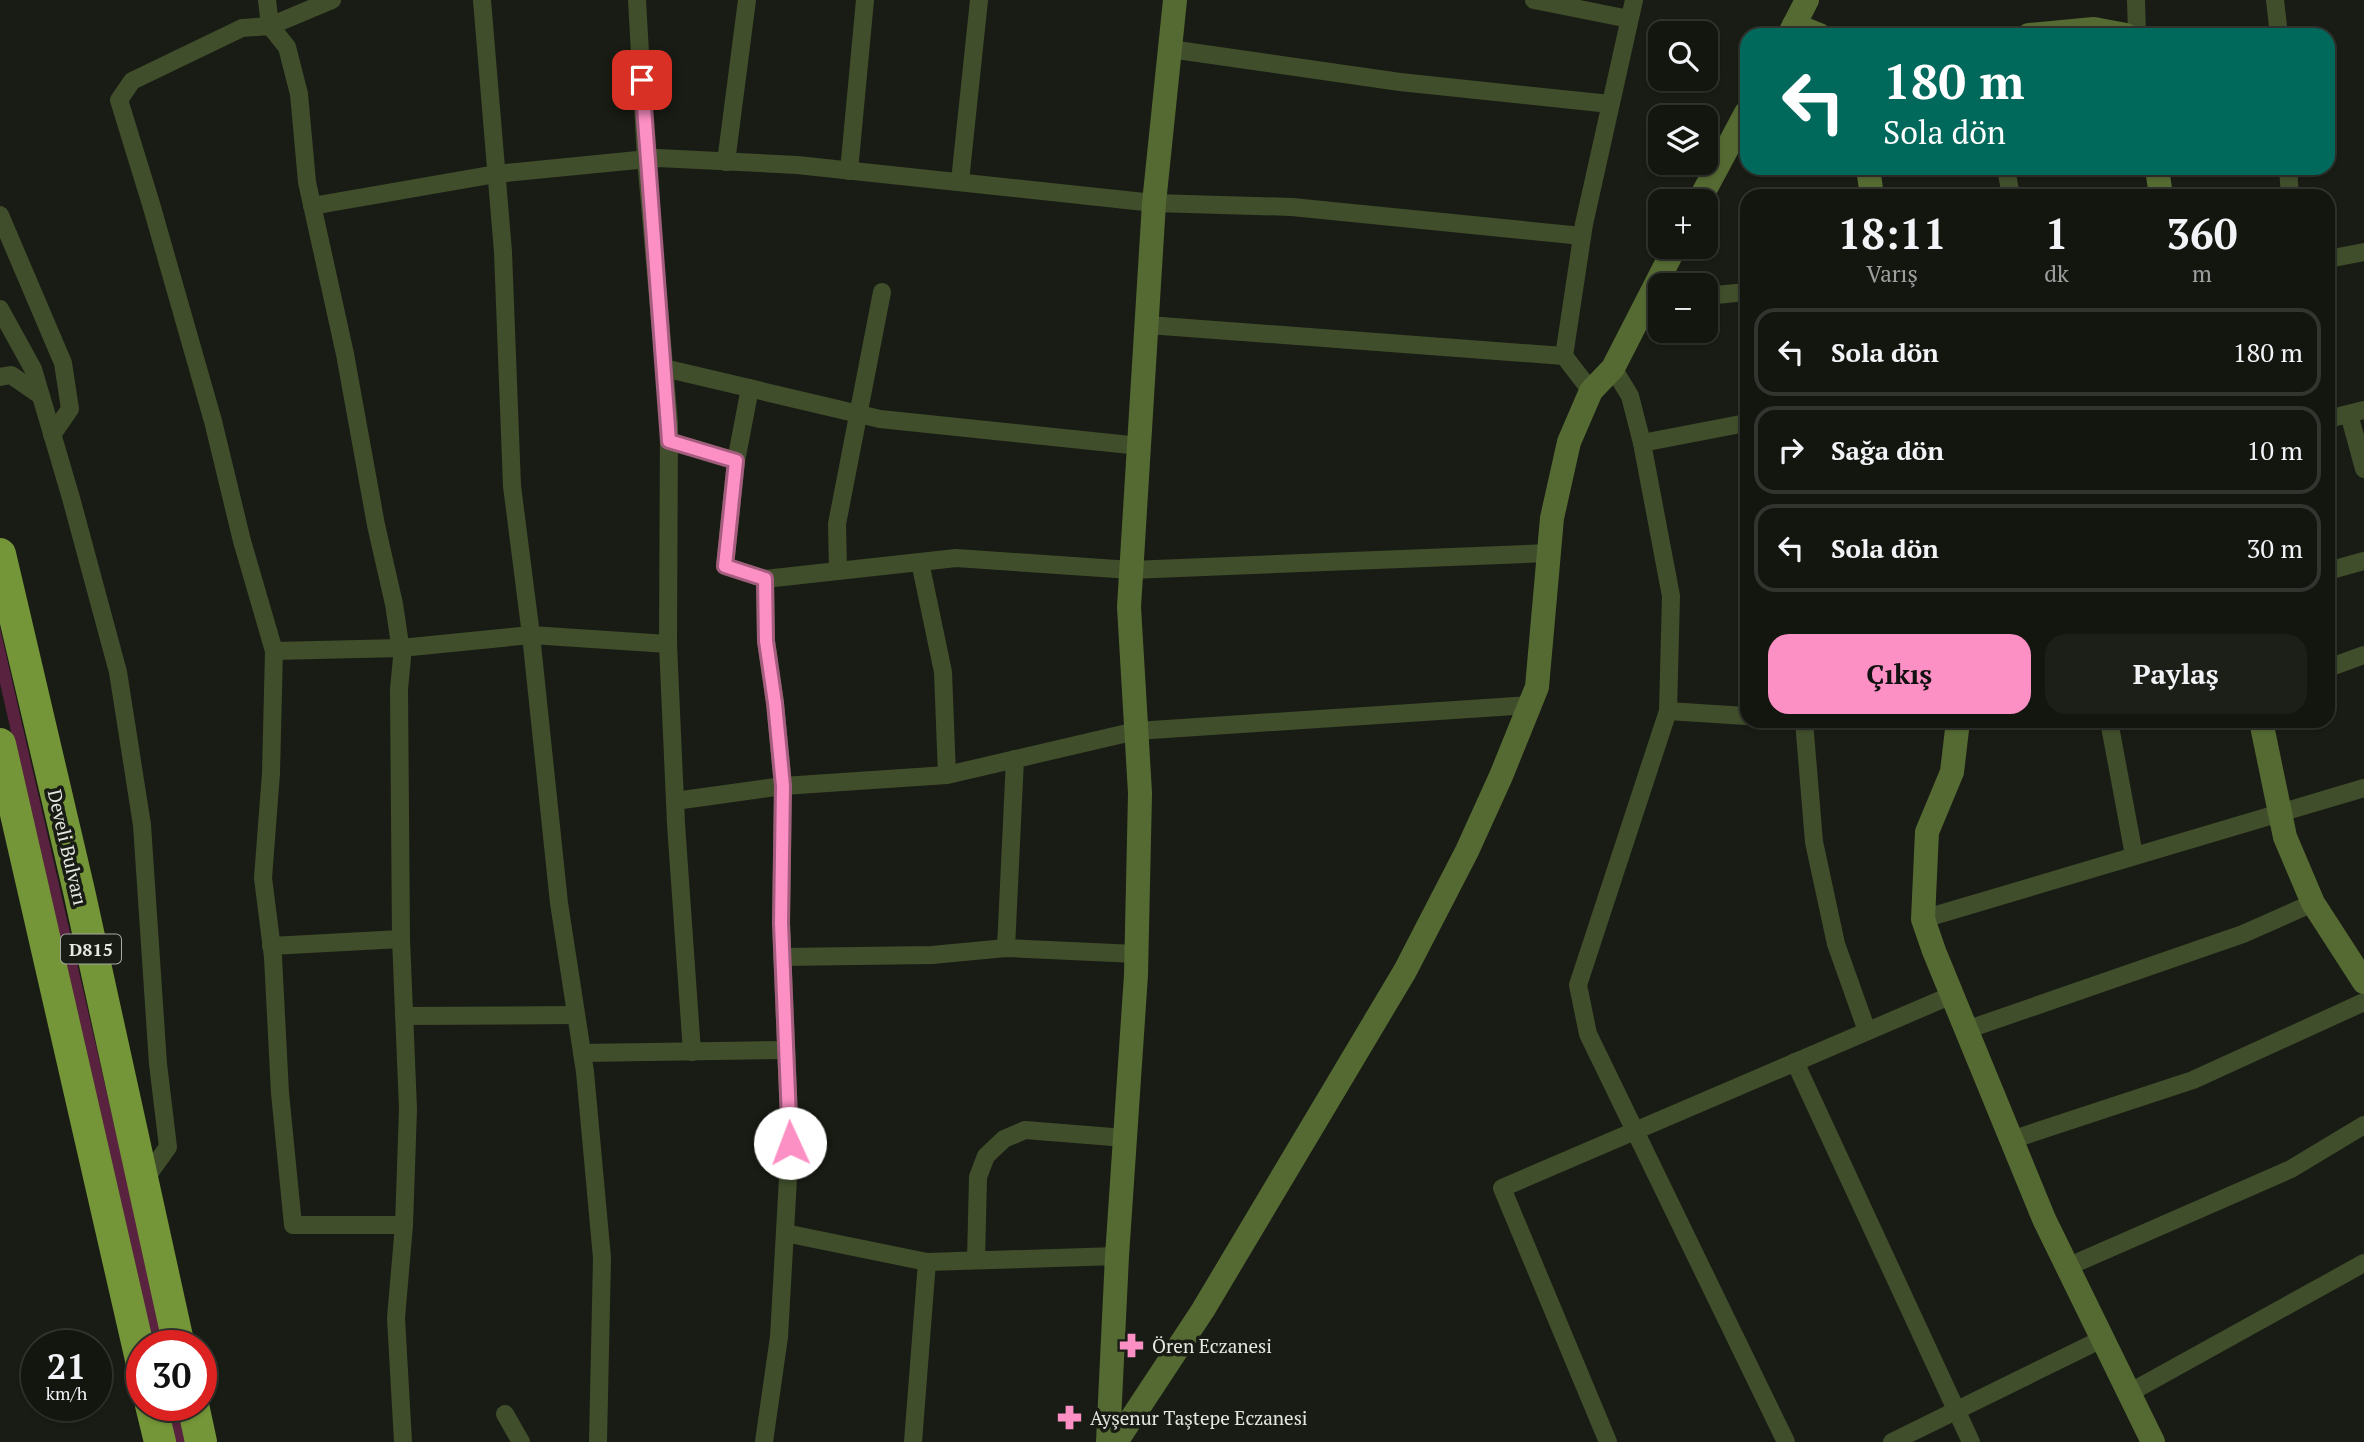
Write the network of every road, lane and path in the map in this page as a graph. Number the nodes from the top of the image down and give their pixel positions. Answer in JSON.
{"nodes":[{"id":1,"x":267,"y":0,"type":"edge"},
{"id":2,"x":332,"y":0,"type":"edge"},
{"id":3,"x":482,"y":0,"type":"edge"},
{"id":4,"x":637,"y":0,"type":"edge"},
{"id":5,"x":747,"y":0,"type":"edge"},
{"id":6,"x":865,"y":0,"type":"edge"},
{"id":7,"x":979,"y":0,"type":"edge"},
{"id":8,"x":1175,"y":0,"type":"edge"},
{"id":9,"x":1534,"y":0,"type":"edge"},
{"id":10,"x":1634,"y":0,"type":"edge"},
{"id":11,"x":1807,"y":0,"type":"edge"},
{"id":12,"x":2136,"y":0,"type":"edge"},
{"id":13,"x":2275,"y":0,"type":"edge"},
{"id":14,"x":1629,"y":19,"type":"junction"},
{"id":15,"x":270,"y":26,"type":"junction"},
{"id":16,"x":1793,"y":28,"type":"edge"},
{"id":17,"x":2137,"y":28,"type":"edge"},
{"id":18,"x":2278,"y":28,"type":"edge"},
{"id":19,"x":1170,"y":49,"type":"junction"},
{"id":20,"x":1610,"y":104,"type":"junction"},
{"id":21,"x":1740,"y":124,"type":"edge"},
{"id":22,"x":646,"y":159,"type":"junction"},
{"id":23,"x":726,"y":162,"type":"junction"},
{"id":24,"x":849,"y":171,"type":"junction"},
{"id":25,"x":496,"y":174,"type":"junction"},
{"id":26,"x":960,"y":181,"type":"junction"},
{"id":27,"x":1705,"y":189,"type":"edge"},
{"id":28,"x":1154,"y":203,"type":"junction"},
{"id":29,"x":312,"y":206,"type":"junction"},
{"id":30,"x":0,"y":215,"type":"edge"},
{"id":31,"x":1582,"y":236,"type":"junction"},
{"id":32,"x":2364,"y":252,"type":"edge"},
{"id":33,"x":2335,"y":258,"type":"edge"},
{"id":34,"x":882,"y":292,"type":"dead end"},
{"id":35,"x":1740,"y":293,"type":"edge"},
{"id":36,"x":1718,"y":295,"type":"edge"},
{"id":37,"x":0,"y":309,"type":"edge"},
{"id":38,"x":1648,"y":312,"type":"edge"},
{"id":39,"x":1148,"y":325,"type":"junction"},
{"id":40,"x":1564,"y":356,"type":"junction"},
{"id":41,"x":664,"y":368,"type":"junction"},
{"id":42,"x":1613,"y":368,"type":"junction"},
{"id":43,"x":0,"y":377,"type":"edge"},
{"id":44,"x":750,"y":388,"type":"junction"},
{"id":45,"x":1591,"y":391,"type":"junction"},
{"id":46,"x":40,"y":395,"type":"junction"},
{"id":47,"x":2356,"y":412,"type":"edge"},
{"id":48,"x":859,"y":415,"type":"junction"},
{"id":49,"x":2335,"y":417,"type":"edge"},
{"id":50,"x":1740,"y":424,"type":"edge"},
{"id":51,"x":52,"y":435,"type":"junction"},
{"id":52,"x":669,"y":441,"type":"junction"},
{"id":53,"x":1642,"y":443,"type":"junction"},
{"id":54,"x":1140,"y":446,"type":"junction"},
{"id":55,"x":736,"y":461,"type":"junction"},
{"id":56,"x":2364,"y":469,"type":"edge"},
{"id":57,"x":1549,"y":553,"type":"junction"},
{"id":58,"x":0,"y":554,"type":"edge"},
{"id":59,"x":2364,"y":561,"type":"edge"},
{"id":60,"x":920,"y":562,"type":"junction"},
{"id":61,"x":2335,"y":568,"type":"edge"},
{"id":62,"x":1131,"y":570,"type":"junction"},
{"id":63,"x":838,"y":571,"type":"junction"},
{"id":64,"x":765,"y":579,"type":"junction"},
{"id":65,"x":531,"y":635,"type":"junction"},
{"id":66,"x":668,"y":643,"type":"junction"},
{"id":67,"x":401,"y":648,"type":"junction"},
{"id":68,"x":274,"y":651,"type":"junction"},
{"id":69,"x":2364,"y":655,"type":"edge"},
{"id":70,"x":2335,"y":665,"type":"edge"},
{"id":71,"x":1530,"y":705,"type":"junction"},
{"id":72,"x":1668,"y":711,"type":"junction"},
{"id":73,"x":1740,"y":716,"type":"edge"},
{"id":74,"x":1800,"y":728,"type":"edge"},
{"id":75,"x":1957,"y":728,"type":"edge"},
{"id":76,"x":2110,"y":728,"type":"edge"},
{"id":77,"x":2261,"y":728,"type":"edge"},
{"id":78,"x":1136,"y":731,"type":"junction"},
{"id":79,"x":0,"y":744,"type":"edge"},
{"id":80,"x":1015,"y":759,"type":"junction"},
{"id":81,"x":947,"y":775,"type":"junction"},
{"id":82,"x":783,"y":786,"type":"junction"},
{"id":83,"x":2364,"y":788,"type":"edge"},
{"id":84,"x":675,"y":802,"type":"junction"},
{"id":85,"x":2279,"y":812,"type":"junction"},
{"id":86,"x":2134,"y":855,"type":"junction"},
{"id":87,"x":2313,"y":903,"type":"junction"},
{"id":88,"x":1923,"y":919,"type":"junction"},
{"id":89,"x":401,"y":939,"type":"junction"},
{"id":90,"x":271,"y":946,"type":"junction"},
{"id":91,"x":1006,"y":948,"type":"junction"},
{"id":92,"x":1136,"y":954,"type":"junction"},
{"id":93,"x":782,"y":957,"type":"junction"},
{"id":94,"x":2361,"y":972,"type":"edge"},
{"id":95,"x":1952,"y":995,"type":"junction"},
{"id":96,"x":2364,"y":1002,"type":"edge"},
{"id":97,"x":576,"y":1015,"type":"junction"},
{"id":98,"x":404,"y":1016,"type":"junction"},
{"id":99,"x":1867,"y":1031,"type":"junction"},
{"id":100,"x":1966,"y":1031,"type":"junction"},
{"id":101,"x":786,"y":1051,"type":"junction"},
{"id":102,"x":692,"y":1052,"type":"junction"},
{"id":103,"x":582,"y":1053,"type":"junction"},
{"id":104,"x":1795,"y":1062,"type":"junction"},
{"id":105,"x":2364,"y":1125,"type":"edge"},
{"id":106,"x":1635,"y":1131,"type":"junction"},
{"id":107,"x":1125,"y":1138,"type":"junction"},
{"id":108,"x":2011,"y":1140,"type":"junction"},
{"id":109,"x":143,"y":1182,"type":"junction"},
{"id":110,"x":404,"y":1225,"type":"junction"},
{"id":111,"x":785,"y":1233,"type":"junction"},
{"id":112,"x":1117,"y":1256,"type":"junction"},
{"id":113,"x":976,"y":1260,"type":"junction"},
{"id":114,"x":927,"y":1262,"type":"junction"},
{"id":115,"x":2364,"y":1263,"type":"edge"},
{"id":116,"x":2067,"y":1267,"type":"junction"},
{"id":117,"x":134,"y":1330,"type":"edge"},
{"id":118,"x":175,"y":1330,"type":"edge"},
{"id":119,"x":2102,"y":1339,"type":"junction"},
{"id":120,"x":2129,"y":1393,"type":"junction"},
{"id":121,"x":1956,"y":1410,"type":"junction"},
{"id":122,"x":505,"y":1414,"type":"dead end"},
{"id":123,"x":155,"y":1421,"type":"edge"},
{"id":124,"x":196,"y":1421,"type":"edge"},
{"id":125,"x":160,"y":1442,"type":"edge"},
{"id":126,"x":201,"y":1442,"type":"edge"},
{"id":127,"x":403,"y":1442,"type":"edge"},
{"id":128,"x":521,"y":1442,"type":"edge"},
{"id":129,"x":598,"y":1442,"type":"edge"},
{"id":130,"x":764,"y":1442,"type":"edge"},
{"id":131,"x":913,"y":1442,"type":"edge"},
{"id":132,"x":1108,"y":1442,"type":"edge"},
{"id":133,"x":1116,"y":1442,"type":"edge"},
{"id":134,"x":1608,"y":1442,"type":"edge"},
{"id":135,"x":1786,"y":1442,"type":"edge"},
{"id":136,"x":1892,"y":1442,"type":"edge"},
{"id":137,"x":1971,"y":1442,"type":"edge"},
{"id":138,"x":2153,"y":1442,"type":"edge"}],
"edges":[{"from":1,"to":15,"type":"street"},
{"from":2,"to":15,"type":"street"},
{"from":3,"to":25,"type":"street"},
{"from":4,"to":22,"type":"street"},
{"from":5,"to":23,"type":"street"},
{"from":6,"to":24,"type":"street"},
{"from":7,"to":26,"type":"street"},
{"from":8,"to":19,"type":"street"},
{"from":9,"to":14,"type":"street"},
{"from":10,"to":14,"type":"street"},
{"from":11,"to":16,"type":"street"},
{"from":12,"to":17,"type":"street"},
{"from":13,"to":18,"type":"street"},
{"from":14,"to":20,"type":"street"},
{"from":15,"to":29,"type":"street"},
{"from":15,"to":68,"type":"street"},
{"from":19,"to":20,"type":"street"},
{"from":19,"to":28,"type":"street"},
{"from":20,"to":31,"type":"street"},
{"from":21,"to":27,"type":"street"},
{"from":22,"to":23,"type":"street"},
{"from":22,"to":25,"type":"street"},
{"from":22,"to":41,"type":"street"},
{"from":23,"to":24,"type":"street"},
{"from":24,"to":26,"type":"street"},
{"from":25,"to":29,"type":"street"},
{"from":25,"to":65,"type":"street"},
{"from":26,"to":28,"type":"street"},
{"from":28,"to":31,"type":"street"},
{"from":28,"to":39,"type":"street"},
{"from":29,"to":67,"type":"street"},
{"from":30,"to":51,"type":"street"},
{"from":31,"to":40,"type":"street"},
{"from":32,"to":33,"type":"street"},
{"from":34,"to":48,"type":"street"},
{"from":35,"to":36,"type":"street"},
{"from":37,"to":46,"type":"street"},
{"from":38,"to":42,"type":"street"},
{"from":39,"to":40,"type":"street"},
{"from":39,"to":54,"type":"street"},
{"from":40,"to":45,"type":"street"},
{"from":41,"to":44,"type":"street"},
{"from":41,"to":52,"type":"street"},
{"from":42,"to":45,"type":"street"},
{"from":42,"to":53,"type":"street"},
{"from":43,"to":46,"type":"street"},
{"from":44,"to":48,"type":"street"},
{"from":44,"to":55,"type":"street"},
{"from":45,"to":57,"type":"street"},
{"from":46,"to":51,"type":"street"},
{"from":47,"to":49,"type":"street"},
{"from":47,"to":56,"type":"street"},
{"from":48,"to":54,"type":"street"},
{"from":48,"to":63,"type":"street"},
{"from":50,"to":53,"type":"street"},
{"from":51,"to":109,"type":"street"},
{"from":52,"to":55,"type":"street"},
{"from":52,"to":66,"type":"street"},
{"from":53,"to":72,"type":"street"},
{"from":54,"to":62,"type":"street"},
{"from":55,"to":64,"type":"street"},
{"from":57,"to":62,"type":"street"},
{"from":57,"to":71,"type":"street"},
{"from":58,"to":109,"type":"highway","name":"Develi Bulvarı","number":"D815"},
{"from":59,"to":61,"type":"street"},
{"from":60,"to":62,"type":"street"},
{"from":60,"to":63,"type":"street"},
{"from":60,"to":81,"type":"street"},
{"from":62,"to":78,"type":"street"},
{"from":63,"to":64,"type":"street"},
{"from":64,"to":82,"type":"street"},
{"from":65,"to":66,"type":"street"},
{"from":65,"to":67,"type":"street"},
{"from":65,"to":97,"type":"street"},
{"from":66,"to":84,"type":"street"},
{"from":67,"to":68,"type":"street"},
{"from":67,"to":89,"type":"street"},
{"from":68,"to":90,"type":"street"},
{"from":69,"to":70,"type":"street"},
{"from":71,"to":78,"type":"street"},
{"from":71,"to":133,"type":"street"},
{"from":72,"to":73,"type":"street"},
{"from":72,"to":106,"type":"street"},
{"from":74,"to":99,"type":"street"},
{"from":75,"to":88,"type":"street"},
{"from":76,"to":86,"type":"street"},
{"from":77,"to":85,"type":"street"},
{"from":78,"to":80,"type":"street"},
{"from":78,"to":92,"type":"street"},
{"from":79,"to":117,"type":"highway","number":"D815"},
{"from":80,"to":81,"type":"street"},
{"from":80,"to":91,"type":"street"},
{"from":81,"to":82,"type":"street"},
{"from":82,"to":84,"type":"street"},
{"from":82,"to":93,"type":"street"},
{"from":83,"to":85,"type":"street"},
{"from":84,"to":102,"type":"street"},
{"from":85,"to":86,"type":"street"},
{"from":85,"to":87,"type":"street"},
{"from":86,"to":88,"type":"street"},
{"from":87,"to":94,"type":"street"},
{"from":87,"to":100,"type":"street"},
{"from":88,"to":95,"type":"street"},
{"from":89,"to":90,"type":"street"},
{"from":89,"to":98,"type":"street"},
{"from":90,"to":110,"type":"street"},
{"from":91,"to":92,"type":"street"},
{"from":91,"to":93,"type":"street"},
{"from":92,"to":107,"type":"street"},
{"from":93,"to":101,"type":"street"},
{"from":95,"to":99,"type":"street"},
{"from":95,"to":100,"type":"street"},
{"from":96,"to":108,"type":"street"},
{"from":97,"to":98,"type":"street"},
{"from":97,"to":103,"type":"street"},
{"from":98,"to":110,"type":"street"},
{"from":99,"to":104,"type":"street"},
{"from":100,"to":108,"type":"street"},
{"from":101,"to":102,"type":"street"},
{"from":101,"to":111,"type":"street"},
{"from":102,"to":103,"type":"street"},
{"from":103,"to":129,"type":"street"},
{"from":104,"to":106,"type":"street"},
{"from":104,"to":121,"type":"street"},
{"from":105,"to":116,"type":"street"},
{"from":106,"to":134,"type":"street"},
{"from":106,"to":135,"type":"street"},
{"from":107,"to":112,"type":"street"},
{"from":107,"to":113,"type":"street"},
{"from":108,"to":116,"type":"street"},
{"from":109,"to":118,"type":"highway","name":"Develi Bulvarı","number":"D815"},
{"from":110,"to":127,"type":"street"},
{"from":111,"to":114,"type":"street"},
{"from":111,"to":130,"type":"street"},
{"from":112,"to":113,"type":"street"},
{"from":112,"to":132,"type":"street"},
{"from":113,"to":114,"type":"street"},
{"from":114,"to":131,"type":"street"},
{"from":115,"to":120,"type":"street"},
{"from":116,"to":119,"type":"street"},
{"from":119,"to":120,"type":"street"},
{"from":119,"to":121,"type":"street"},
{"from":120,"to":138,"type":"street"},
{"from":121,"to":136,"type":"street"},
{"from":121,"to":137,"type":"street"},
{"from":122,"to":128,"type":"street"},
{"from":123,"to":125,"type":"highway"},
{"from":124,"to":126,"type":"highway"}]}
